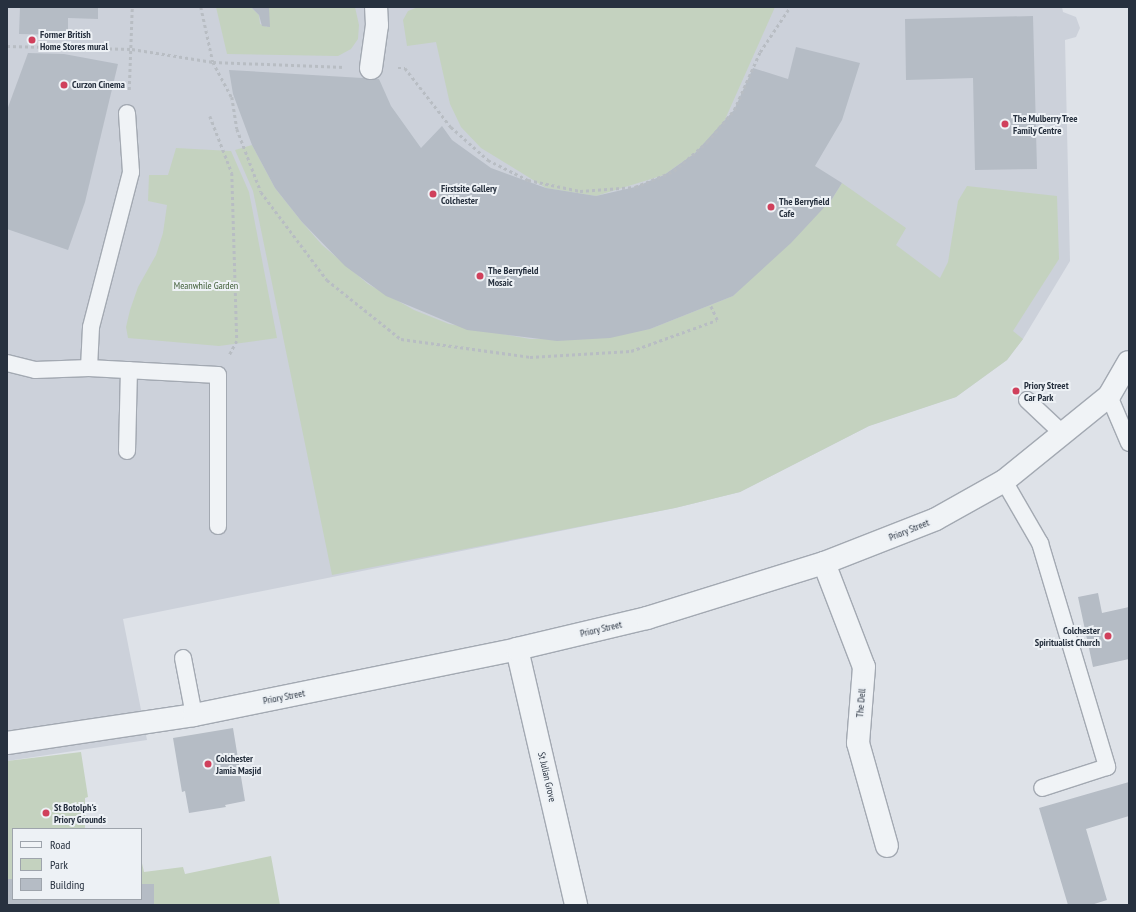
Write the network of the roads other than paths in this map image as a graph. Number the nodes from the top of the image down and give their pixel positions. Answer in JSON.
{"nodes":[{"id":1,"x":376,"y":7,"type":"edge"},
{"id":2,"x":372,"y":68,"type":"road end"},
{"id":3,"x":127,"y":113,"type":"road end"},
{"id":4,"x":1129,"y":362,"type":"edge"},
{"id":5,"x":7,"y":363,"type":"edge"},
{"id":6,"x":89,"y":368,"type":"junction"},
{"id":7,"x":128,"y":370,"type":"junction"},
{"id":8,"x":1109,"y":396,"type":"junction"},
{"id":9,"x":1027,"y":400,"type":"dead end"},
{"id":10,"x":1062,"y":433,"type":"junction"},
{"id":11,"x":1129,"y":443,"type":"edge"},
{"id":12,"x":127,"y":451,"type":"dead end"},
{"id":13,"x":1004,"y":481,"type":"junction"},
{"id":14,"x":218,"y":526,"type":"dead end"},
{"id":15,"x":824,"y":563,"type":"junction"},
{"id":16,"x":517,"y":649,"type":"junction"},
{"id":17,"x":183,"y":658,"type":"dead end"},
{"id":18,"x":194,"y":715,"type":"junction"},
{"id":19,"x":7,"y":743,"type":"edge"},
{"id":20,"x":1042,"y":788,"type":"dead end"},
{"id":21,"x":887,"y":846,"type":"dead end"},
{"id":22,"x":576,"y":905,"type":"edge"}],
"edges":[{"from":1,"to":2,"type":"street"},
{"from":3,"to":6,"type":"lane"},
{"from":4,"to":8,"type":"street","name":"Priory Street"},
{"from":5,"to":6,"type":"lane"},
{"from":6,"to":7,"type":"lane"},
{"from":7,"to":12,"type":"lane"},
{"from":7,"to":14,"type":"lane"},
{"from":8,"to":10,"type":"street","name":"Priory Street"},
{"from":8,"to":11,"type":"lane"},
{"from":9,"to":10,"type":"lane"},
{"from":10,"to":13,"type":"street","name":"Priory Street"},
{"from":13,"to":15,"type":"street","name":"Priory Street"},
{"from":13,"to":20,"type":"lane"},
{"from":15,"to":16,"type":"street","name":"Priory Street"},
{"from":15,"to":21,"type":"street","name":"The Dell"},
{"from":16,"to":18,"type":"street","name":"Priory Street"},
{"from":16,"to":22,"type":"street","name":"St Julian Grove"},
{"from":17,"to":18,"type":"lane"},
{"from":18,"to":19,"type":"street","name":"Priory Street"}]}
